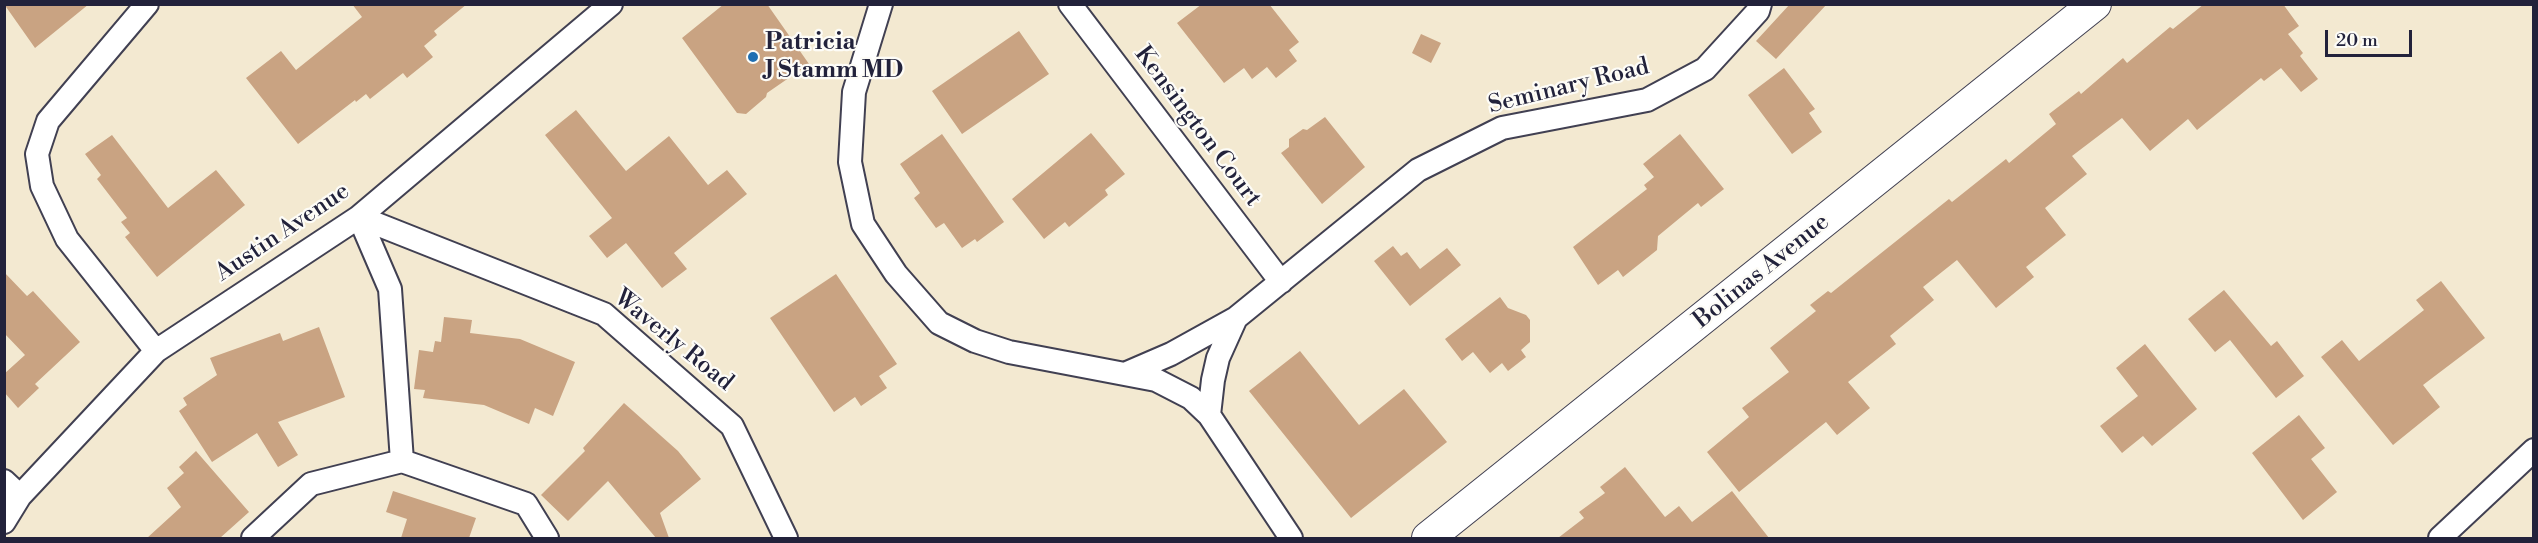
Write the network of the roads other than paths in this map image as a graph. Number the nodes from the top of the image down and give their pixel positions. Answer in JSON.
{"nodes":[{"id":1,"x":147,"y":4,"type":"edge"},
{"id":2,"x":611,"y":4,"type":"edge"},
{"id":3,"x":881,"y":4,"type":"edge"},
{"id":4,"x":1070,"y":4,"type":"edge"},
{"id":5,"x":1760,"y":4,"type":"edge"},
{"id":6,"x":2095,"y":4,"type":"edge"},
{"id":7,"x":359,"y":217,"type":"junction"},
{"id":8,"x":1281,"y":282,"type":"junction"},
{"id":9,"x":1236,"y":318,"type":"junction"},
{"id":10,"x":156,"y":351,"type":"junction"},
{"id":11,"x":1127,"y":373,"type":"junction"},
{"id":12,"x":1209,"y":415,"type":"junction"},
{"id":13,"x":2534,"y":450,"type":"edge"},
{"id":14,"x":402,"y":461,"type":"junction"},
{"id":15,"x":12,"y":489,"type":"edge"},
{"id":16,"x":4,"y":522,"type":"edge"},
{"id":17,"x":253,"y":538,"type":"edge"},
{"id":18,"x":547,"y":538,"type":"edge"},
{"id":19,"x":786,"y":538,"type":"edge"},
{"id":20,"x":1291,"y":538,"type":"edge"},
{"id":21,"x":1428,"y":538,"type":"edge"},
{"id":22,"x":2440,"y":538,"type":"edge"}],
"edges":[{"from":1,"to":10,"type":"street"},
{"from":2,"to":7,"type":"street","name":"Austin Avenue"},
{"from":3,"to":11,"type":"street"},
{"from":4,"to":8,"type":"street","name":"Kensington Court"},
{"from":5,"to":8,"type":"street","name":"Seminary Road"},
{"from":6,"to":21,"type":"street","name":"Bolinas Avenue"},
{"from":7,"to":10,"type":"street","name":"Austin Avenue"},
{"from":7,"to":14,"type":"street"},
{"from":7,"to":19,"type":"street","name":"Waverly Road"},
{"from":8,"to":9,"type":"street","name":"Seminary Road"},
{"from":9,"to":11,"type":"street","name":"Seminary Road"},
{"from":9,"to":12,"type":"street","name":"Seminary Road"},
{"from":10,"to":15,"type":"street","name":"Austin Avenue"},
{"from":11,"to":12,"type":"street"},
{"from":12,"to":20,"type":"street"},
{"from":13,"to":22,"type":"street"},
{"from":14,"to":17,"type":"street"},
{"from":14,"to":18,"type":"street"},
{"from":15,"to":16,"type":"street","name":"Austin Avenue"}]}
